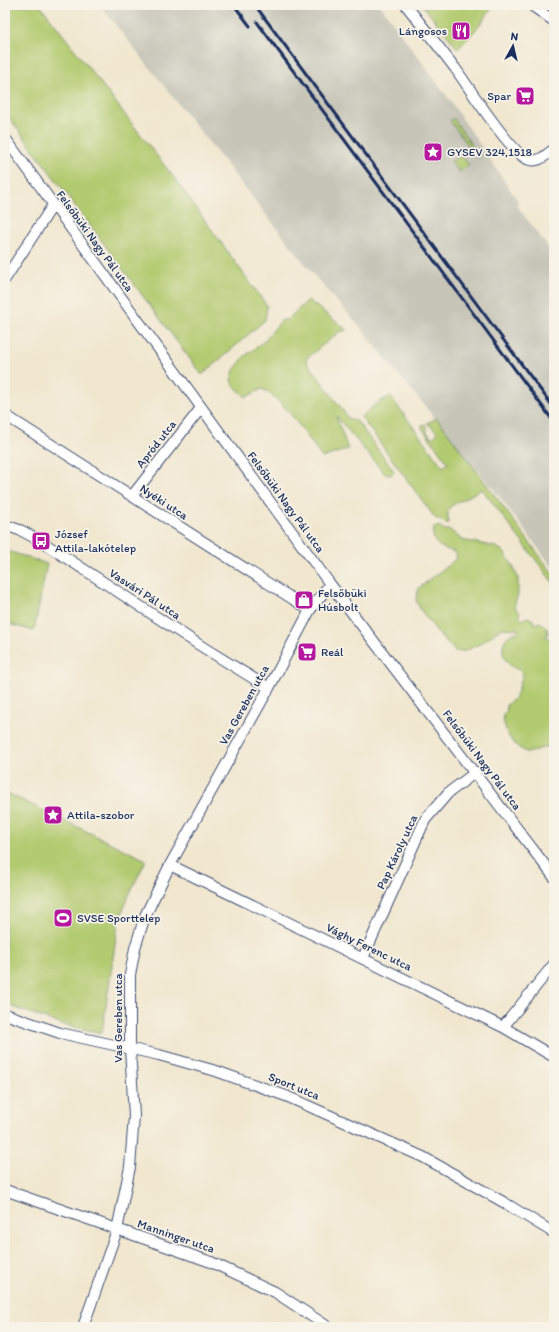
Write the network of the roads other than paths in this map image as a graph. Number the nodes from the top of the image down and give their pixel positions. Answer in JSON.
{"nodes":[{"id":1,"x":406,"y":5,"type":"edge"},
{"id":2,"x":530,"y":5,"type":"edge"},
{"id":3,"x":554,"y":21,"type":"edge"},
{"id":4,"x":5,"y":138,"type":"edge"},
{"id":5,"x":554,"y":149,"type":"edge"},
{"id":6,"x":53,"y":205,"type":"junction"},
{"id":7,"x":5,"y":279,"type":"edge"},
{"id":8,"x":201,"y":408,"type":"junction"},
{"id":9,"x":5,"y":415,"type":"edge"},
{"id":10,"x":132,"y":496,"type":"junction"},
{"id":11,"x":5,"y":525,"type":"edge"},
{"id":12,"x":330,"y":584,"type":"junction"},
{"id":13,"x":310,"y":610,"type":"junction"},
{"id":14,"x":268,"y":688,"type":"junction"},
{"id":15,"x":476,"y":772,"type":"junction"},
{"id":16,"x":170,"y":865,"type":"junction"},
{"id":17,"x":554,"y":877,"type":"edge"},
{"id":18,"x":363,"y":958,"type":"junction"},
{"id":19,"x":554,"y":964,"type":"edge"},
{"id":20,"x":5,"y":1014,"type":"edge"},
{"id":21,"x":503,"y":1027,"type":"junction"},
{"id":22,"x":130,"y":1048,"type":"junction"},
{"id":23,"x":554,"y":1057,"type":"edge"},
{"id":24,"x":5,"y":1190,"type":"edge"},
{"id":25,"x":117,"y":1230,"type":"junction"},
{"id":26,"x":554,"y":1233,"type":"edge"},
{"id":27,"x":83,"y":1327,"type":"edge"},
{"id":28,"x":328,"y":1327,"type":"edge"}],
"edges":[{"from":1,"to":5,"type":"street"},
{"from":2,"to":3,"type":"street"},
{"from":4,"to":6,"type":"street","name":"Felsőbüki Nagy Pál utca"},
{"from":6,"to":7,"type":"street"},
{"from":6,"to":8,"type":"street","name":"Felsőbüki Nagy Pál utca"},
{"from":8,"to":10,"type":"street","name":"Apród utca"},
{"from":8,"to":12,"type":"street","name":"Felsőbüki Nagy Pál utca"},
{"from":9,"to":10,"type":"street","name":"Nyéki utca"},
{"from":10,"to":13,"type":"street","name":"Nyéki utca"},
{"from":11,"to":14,"type":"street","name":"Vasvári Pál utca"},
{"from":12,"to":13,"type":"street","name":"Vas Gereben utca"},
{"from":12,"to":15,"type":"street","name":"Felsőbüki Nagy Pál utca"},
{"from":13,"to":14,"type":"street","name":"Vas Gereben utca"},
{"from":14,"to":16,"type":"street","name":"Vas Gereben utca"},
{"from":15,"to":17,"type":"street","name":"Felsőbüki Nagy Pál utca"},
{"from":15,"to":18,"type":"street","name":"Pap Károly utca"},
{"from":16,"to":18,"type":"street","name":"Vághy Ferenc utca"},
{"from":16,"to":22,"type":"street","name":"Vas Gereben utca"},
{"from":18,"to":21,"type":"street","name":"Vághy Ferenc utca"},
{"from":19,"to":21,"type":"street"},
{"from":20,"to":22,"type":"street","name":"Sport utca"},
{"from":21,"to":23,"type":"street","name":"Vághy Ferenc utca"},
{"from":22,"to":25,"type":"street","name":"Vas Gereben utca"},
{"from":22,"to":26,"type":"street","name":"Sport utca"},
{"from":24,"to":25,"type":"street","name":"Manninger utca"},
{"from":25,"to":27,"type":"street","name":"Vas Gereben utca"},
{"from":25,"to":28,"type":"street","name":"Manninger utca"}]}
